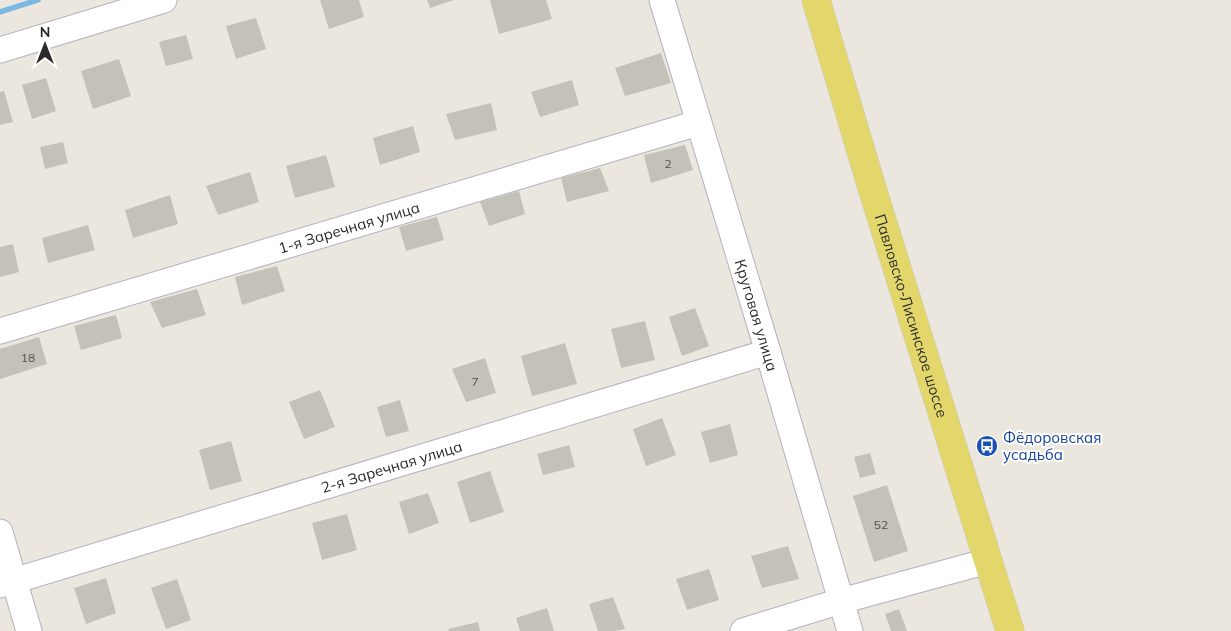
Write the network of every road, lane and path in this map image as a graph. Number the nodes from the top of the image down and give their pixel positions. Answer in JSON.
{"nodes":[{"id":1,"x":164,"y":0,"type":"edge"},
{"id":2,"x":662,"y":0,"type":"edge"},
{"id":3,"x":816,"y":0,"type":"edge"},
{"id":4,"x":0,"y":50,"type":"edge"},
{"id":5,"x":698,"y":123,"type":"junction"},
{"id":6,"x":0,"y":331,"type":"edge"},
{"id":7,"x":768,"y":352,"type":"junction"},
{"id":8,"x":0,"y":532,"type":"edge"},
{"id":9,"x":988,"y":561,"type":"junction"},
{"id":10,"x":7,"y":583,"type":"edge"},
{"id":11,"x":841,"y":601,"type":"junction"},
{"id":12,"x":29,"y":631,"type":"edge"},
{"id":13,"x":743,"y":631,"type":"edge"},
{"id":14,"x":850,"y":631,"type":"edge"},
{"id":15,"x":1010,"y":631,"type":"edge"}],
"edges":[{"from":1,"to":4,"type":"street"},
{"from":2,"to":5,"type":"street","name":"Круговая улица"},
{"from":3,"to":9,"type":"main road","name":"Павловско-Лисинское шоссе"},
{"from":5,"to":6,"type":"street","name":"1-я Заречная улица"},
{"from":5,"to":7,"type":"street","name":"Круговая улица"},
{"from":7,"to":10,"type":"street","name":"2-я Заречная улица"},
{"from":7,"to":11,"type":"street","name":"Круговая улица"},
{"from":8,"to":10,"type":"street"},
{"from":9,"to":11,"type":"street"},
{"from":9,"to":15,"type":"main road","name":"Павловско-Лисинское шоссе"},
{"from":10,"to":12,"type":"street"},
{"from":11,"to":13,"type":"street"},
{"from":11,"to":14,"type":"street","name":"Круговая улица"}]}
